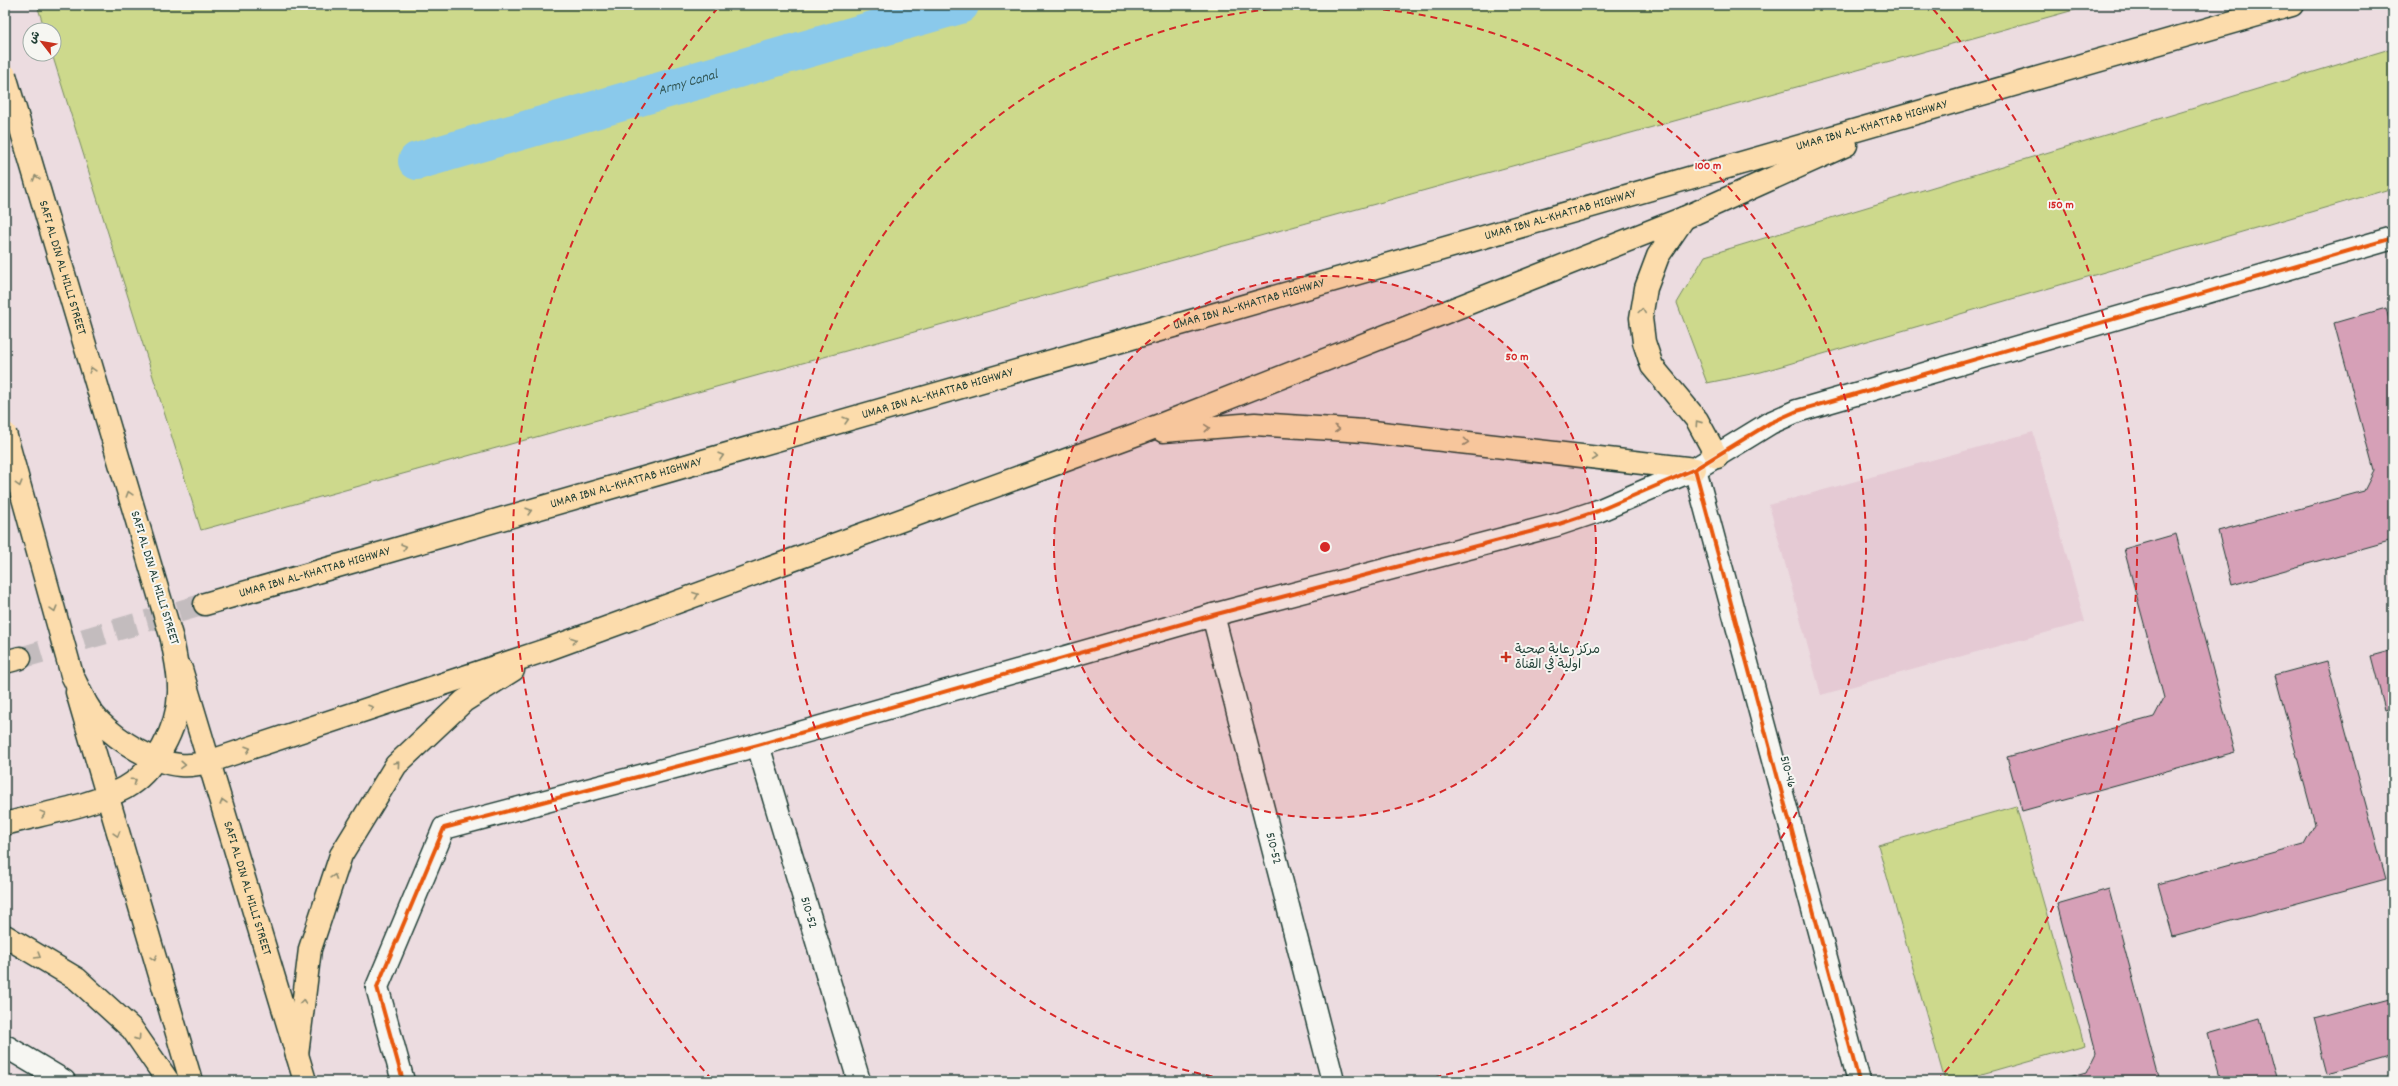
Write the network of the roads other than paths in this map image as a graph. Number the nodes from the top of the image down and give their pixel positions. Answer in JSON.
{"nodes":[{"id":1,"x":2292,"y":5,"type":"edge"},
{"id":2,"x":5,"y":75,"type":"edge"},
{"id":3,"x":1918,"y":112,"type":"junction"},
{"id":4,"x":1684,"y":218,"type":"junction"},
{"id":5,"x":2393,"y":238,"type":"edge"},
{"id":6,"x":5,"y":433,"type":"edge"},
{"id":7,"x":1140,"y":433,"type":"junction"},
{"id":8,"x":1717,"y":457,"type":"junction"},
{"id":9,"x":1695,"y":469,"type":"junction"},
{"id":10,"x":205,"y":604,"type":"tunnel mouth"},
{"id":11,"x":1213,"y":615,"type":"junction"},
{"id":12,"x":172,"y":639,"type":"junction"},
{"id":13,"x":543,"y":651,"type":"junction"},
{"id":14,"x":72,"y":675,"type":"junction"},
{"id":15,"x":758,"y":745,"type":"junction"},
{"id":16,"x":156,"y":758,"type":"junction"},
{"id":17,"x":211,"y":762,"type":"junction"},
{"id":18,"x":106,"y":796,"type":"junction"},
{"id":19,"x":5,"y":824,"type":"edge"},
{"id":20,"x":5,"y":936,"type":"edge"},
{"id":21,"x":5,"y":1048,"type":"edge"},
{"id":22,"x":297,"y":1055,"type":"junction"},
{"id":23,"x":64,"y":1081,"type":"edge"},
{"id":24,"x":168,"y":1081,"type":"edge"},
{"id":25,"x":191,"y":1081,"type":"edge"},
{"id":26,"x":305,"y":1081,"type":"edge"},
{"id":27,"x":403,"y":1081,"type":"edge"},
{"id":28,"x":859,"y":1081,"type":"edge"},
{"id":29,"x":1333,"y":1081,"type":"edge"},
{"id":30,"x":1859,"y":1081,"type":"edge"}],
"edges":[{"from":1,"to":3,"type":"main road","name":"UMAR IBN AL-KHATTAB HIGHWAY"},
{"from":12,"to":2,"type":"main road","name":"SAFI AL DIN AL HILLI STREET","one_way":true,"bridge":true},
{"from":3,"to":4,"type":"main road"},
{"from":10,"to":3,"type":"main road","name":"UMAR IBN AL-KHATTAB HIGHWAY","one_way":true},
{"from":4,"to":7,"type":"main road"},
{"from":8,"to":4,"type":"main road","one_way":true},
{"from":5,"to":8,"type":"street"},
{"from":6,"to":14,"type":"main road","one_way":true,"bridge":true},
{"from":7,"to":9,"type":"main road","one_way":true},
{"from":13,"to":7,"type":"main road","one_way":true},
{"from":8,"to":9,"type":"street"},
{"from":9,"to":11,"type":"street"},
{"from":9,"to":30,"type":"street","name":"510-46"},
{"from":11,"to":15,"type":"street"},
{"from":11,"to":29,"type":"street","name":"510-52"},
{"from":12,"to":16,"type":"main road"},
{"from":12,"to":17,"type":"main road","name":"SAFI AL DIN AL HILLI STREET"},
{"from":17,"to":13,"type":"main road","one_way":true},
{"from":22,"to":13,"type":"main road","one_way":true},
{"from":14,"to":16,"type":"main road"},
{"from":14,"to":18,"type":"main road"},
{"from":15,"to":27,"type":"street"},
{"from":15,"to":28,"type":"street","name":"510-52"},
{"from":16,"to":17,"type":"main road","one_way":true},
{"from":18,"to":16,"type":"main road","one_way":true},
{"from":22,"to":17,"type":"main road","name":"SAFI AL DIN AL HILLI STREET","one_way":true},
{"from":19,"to":18,"type":"main road","one_way":true},
{"from":18,"to":25,"type":"main road","one_way":true},
{"from":20,"to":24,"type":"main road","one_way":true},
{"from":21,"to":23,"type":"street"},
{"from":22,"to":26,"type":"main road","name":"SAFI AL DIN AL HILLI STREET"}]}
